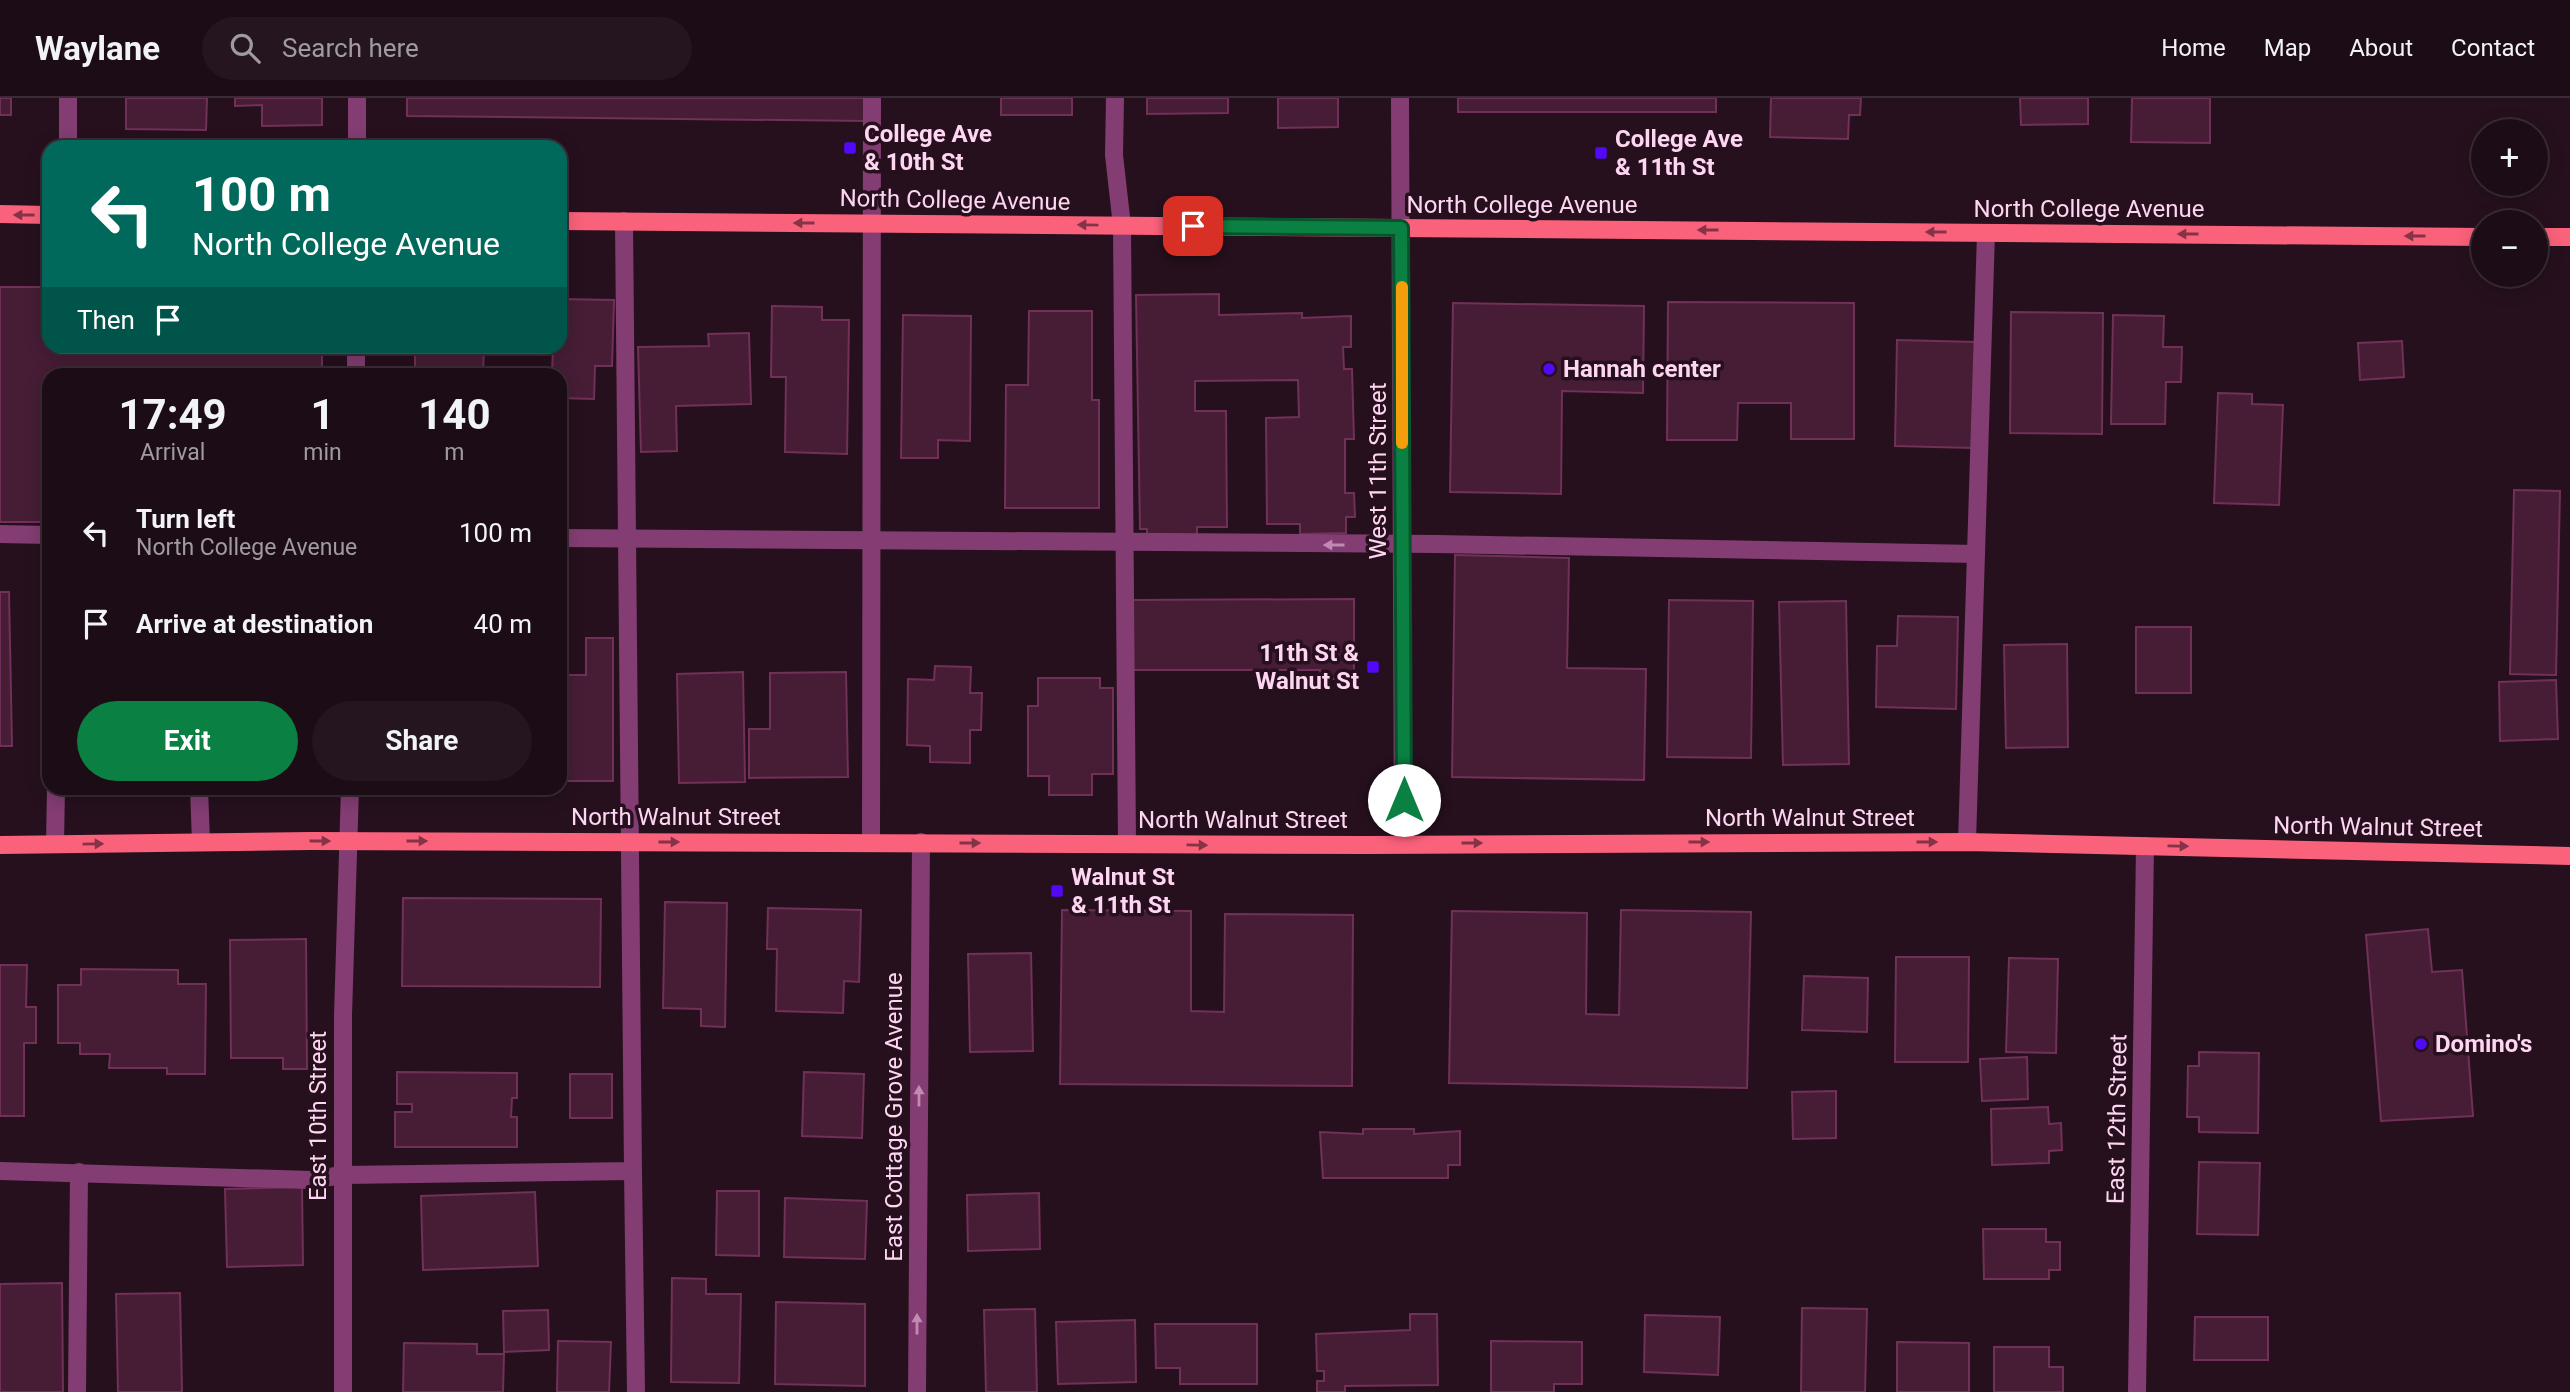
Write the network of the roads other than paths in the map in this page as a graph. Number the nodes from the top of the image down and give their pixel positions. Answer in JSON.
{"nodes":[{"id":1,"x":68,"y":98,"type":"edge"},
{"id":2,"x":357,"y":98,"type":"edge"},
{"id":3,"x":872,"y":98,"type":"edge"},
{"id":4,"x":1115,"y":98,"type":"edge"},
{"id":5,"x":1400,"y":98,"type":"edge"},
{"id":6,"x":68,"y":140,"type":"edge"},
{"id":7,"x":357,"y":140,"type":"edge"},
{"id":8,"x":0,"y":215,"type":"edge"},
{"id":9,"x":42,"y":215,"type":"edge"},
{"id":10,"x":567,"y":220,"type":"edge"},
{"id":11,"x":624,"y":221,"type":"junction"},
{"id":12,"x":872,"y":223,"type":"junction"},
{"id":13,"x":1122,"y":226,"type":"junction"},
{"id":14,"x":1401,"y":228,"type":"junction"},
{"id":15,"x":1986,"y":233,"type":"junction"},
{"id":16,"x":2471,"y":237,"type":"edge"},
{"id":17,"x":2548,"y":237,"type":"edge"},
{"id":18,"x":2570,"y":237,"type":"edge"},
{"id":19,"x":0,"y":534,"type":"edge"},
{"id":20,"x":42,"y":535,"type":"edge"},
{"id":21,"x":567,"y":538,"type":"edge"},
{"id":22,"x":626,"y":539,"type":"junction"},
{"id":23,"x":871,"y":541,"type":"junction"},
{"id":24,"x":1124,"y":543,"type":"junction"},
{"id":25,"x":1403,"y":545,"type":"junction"},
{"id":26,"x":1976,"y":554,"type":"junction"},
{"id":27,"x":56,"y":795,"type":"edge"},
{"id":28,"x":198,"y":795,"type":"edge"},
{"id":29,"x":350,"y":795,"type":"edge"},
{"id":30,"x":348,"y":841,"type":"junction"},
{"id":31,"x":201,"y":842,"type":"junction"},
{"id":32,"x":628,"y":842,"type":"junction"},
{"id":33,"x":871,"y":842,"type":"junction"},
{"id":34,"x":921,"y":842,"type":"junction"},
{"id":35,"x":1967,"y":842,"type":"junction"},
{"id":36,"x":1403,"y":843,"type":"junction"},
{"id":37,"x":55,"y":844,"type":"junction"},
{"id":38,"x":1127,"y":844,"type":"junction"},
{"id":39,"x":0,"y":845,"type":"edge"},
{"id":40,"x":2145,"y":846,"type":"junction"},
{"id":41,"x":2570,"y":856,"type":"edge"},
{"id":42,"x":0,"y":1171,"type":"edge"},
{"id":43,"x":633,"y":1171,"type":"junction"},
{"id":44,"x":79,"y":1172,"type":"junction"},
{"id":45,"x":342,"y":1175,"type":"junction"},
{"id":46,"x":77,"y":1392,"type":"edge"},
{"id":47,"x":343,"y":1392,"type":"edge"},
{"id":48,"x":636,"y":1392,"type":"edge"},
{"id":49,"x":917,"y":1392,"type":"edge"},
{"id":50,"x":2137,"y":1392,"type":"edge"}],
"edges":[{"from":1,"to":6,"type":"street"},
{"from":2,"to":7,"type":"street"},
{"from":3,"to":12,"type":"street"},
{"from":4,"to":13,"type":"street"},
{"from":5,"to":14,"type":"street","name":"West 11th Street"},
{"from":9,"to":8,"type":"main road","one_way":true},
{"from":10,"to":11,"type":"main road","name":"North College Avenue"},
{"from":12,"to":11,"type":"main road","name":"North College Avenue","one_way":true},
{"from":11,"to":22,"type":"street"},
{"from":13,"to":12,"type":"main road","name":"North College Avenue","one_way":true},
{"from":12,"to":23,"type":"street"},
{"from":13,"to":14,"type":"main road","name":"North College Avenue"},
{"from":13,"to":24,"type":"street"},
{"from":15,"to":14,"type":"main road","name":"North College Avenue","one_way":true},
{"from":14,"to":25,"type":"street","name":"West 11th Street"},
{"from":16,"to":15,"type":"main road","name":"North College Avenue","one_way":true},
{"from":15,"to":26,"type":"street"},
{"from":17,"to":18,"type":"main road"},
{"from":19,"to":20,"type":"street"},
{"from":21,"to":22,"type":"street"},
{"from":22,"to":23,"type":"street"},
{"from":22,"to":32,"type":"street"},
{"from":23,"to":24,"type":"street"},
{"from":23,"to":33,"type":"street"},
{"from":25,"to":24,"type":"street","one_way":true},
{"from":24,"to":38,"type":"street"},
{"from":25,"to":26,"type":"street"},
{"from":25,"to":36,"type":"street","name":"West 11th Street"},
{"from":26,"to":35,"type":"street"},
{"from":27,"to":37,"type":"street"},
{"from":28,"to":31,"type":"street"},
{"from":29,"to":30,"type":"street","name":"East 10th Street"},
{"from":31,"to":30,"type":"main road","name":"North Walnut Street","one_way":true},
{"from":30,"to":32,"type":"main road","name":"North Walnut Street","one_way":true},
{"from":30,"to":45,"type":"street","name":"East 10th Street"},
{"from":37,"to":31,"type":"main road","name":"North Walnut Street","one_way":true},
{"from":32,"to":33,"type":"main road","name":"North Walnut Street","one_way":true},
{"from":32,"to":43,"type":"street"},
{"from":33,"to":34,"type":"main road","name":"North Walnut Street"},
{"from":34,"to":38,"type":"main road","name":"North Walnut Street","one_way":true},
{"from":49,"to":34,"type":"street","name":"East Cottage Grove Avenue","one_way":true},
{"from":36,"to":35,"type":"main road","name":"North Walnut Street","one_way":true},
{"from":35,"to":40,"type":"main road","name":"North Walnut Street"},
{"from":38,"to":36,"type":"main road","name":"North Walnut Street","one_way":true},
{"from":37,"to":39,"type":"main road","name":"North Walnut Street"},
{"from":40,"to":41,"type":"main road","name":"North Walnut Street","one_way":true},
{"from":40,"to":50,"type":"street","name":"East 12th Street"},
{"from":42,"to":44,"type":"street"},
{"from":43,"to":45,"type":"street"},
{"from":43,"to":48,"type":"street"},
{"from":44,"to":45,"type":"street"},
{"from":44,"to":46,"type":"street"},
{"from":45,"to":47,"type":"street","name":"East 10th Street"}]}
